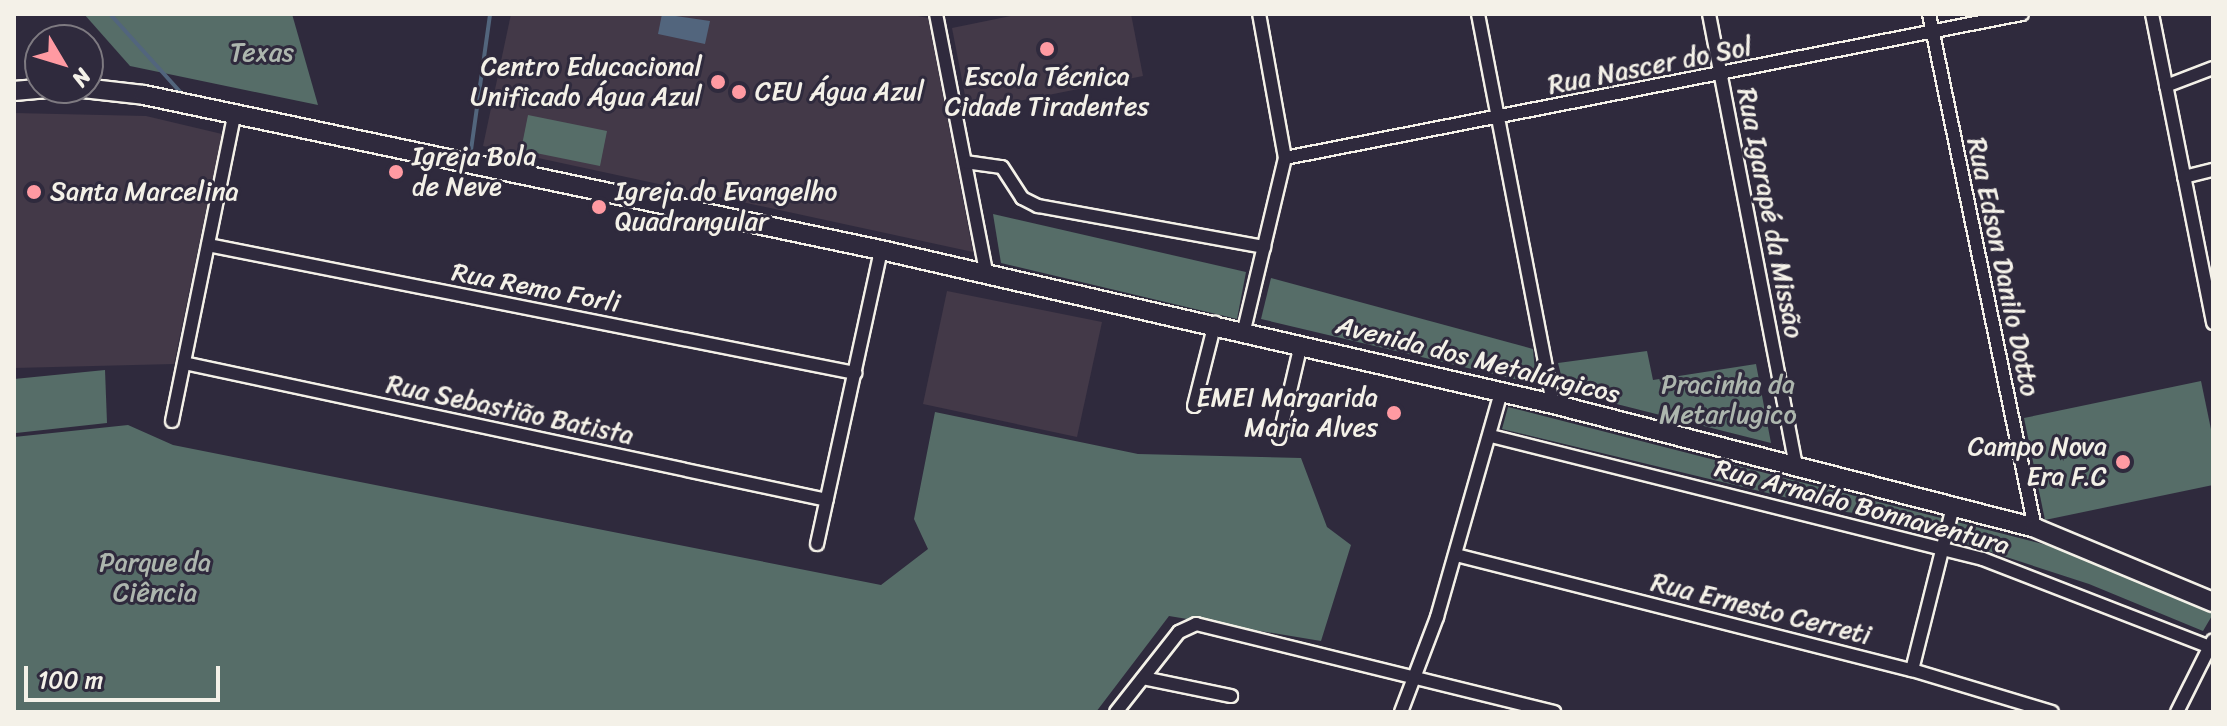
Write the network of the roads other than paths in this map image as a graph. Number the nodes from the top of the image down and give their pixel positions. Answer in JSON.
{"nodes":[{"id":1,"x":936,"y":14,"type":"edge"},
{"id":2,"x":1259,"y":14,"type":"edge"},
{"id":3,"x":1478,"y":14,"type":"edge"},
{"id":4,"x":1709,"y":14,"type":"edge"},
{"id":5,"x":1929,"y":14,"type":"edge"},
{"id":6,"x":2022,"y":14,"type":"edge"},
{"id":7,"x":2152,"y":14,"type":"edge"},
{"id":8,"x":1932,"y":31,"type":"junction"},
{"id":9,"x":2213,"y":68,"type":"edge"},
{"id":10,"x":1721,"y":76,"type":"junction"},
{"id":11,"x":2166,"y":86,"type":"junction"},
{"id":12,"x":104,"y":90,"type":"edge"},
{"id":13,"x":234,"y":117,"type":"junction"},
{"id":14,"x":1498,"y":118,"type":"junction"},
{"id":15,"x":1285,"y":158,"type":"junction"},
{"id":16,"x":965,"y":162,"type":"junction"},
{"id":17,"x":2213,"y":170,"type":"edge"},
{"id":18,"x":2184,"y":177,"type":"junction"},
{"id":19,"x":208,"y":245,"type":"junction"},
{"id":20,"x":1264,"y":247,"type":"junction"},
{"id":21,"x":881,"y":250,"type":"junction"},
{"id":22,"x":2213,"y":259,"type":"edge"},
{"id":23,"x":2199,"y":261,"type":"junction"},
{"id":24,"x":987,"y":276,"type":"junction"},
{"id":25,"x":1215,"y":323,"type":"junction"},
{"id":26,"x":2213,"y":323,"type":"edge"},
{"id":27,"x":1244,"y":330,"type":"junction"},
{"id":28,"x":1301,"y":344,"type":"junction"},
{"id":29,"x":184,"y":363,"type":"junction"},
{"id":30,"x":855,"y":373,"type":"junction"},
{"id":31,"x":1501,"y":392,"type":"junction"},
{"id":32,"x":1553,"y":404,"type":"junction"},
{"id":33,"x":1194,"y":406,"type":"dead end"},
{"id":34,"x":172,"y":421,"type":"dead end"},
{"id":35,"x":1491,"y":436,"type":"junction"},
{"id":36,"x":1279,"y":438,"type":"dead end"},
{"id":37,"x":1796,"y":467,"type":"junction"},
{"id":38,"x":827,"y":500,"type":"junction"},
{"id":39,"x":1953,"y":507,"type":"junction"},
{"id":40,"x":2035,"y":528,"type":"junction"},
{"id":41,"x":817,"y":544,"type":"dead end"},
{"id":42,"x":1943,"y":549,"type":"junction"},
{"id":43,"x":1456,"y":555,"type":"junction"},
{"id":44,"x":2213,"y":602,"type":"edge"},
{"id":45,"x":2212,"y":644,"type":"edge"},
{"id":46,"x":1912,"y":670,"type":"junction"},
{"id":47,"x":1143,"y":678,"type":"junction"},
{"id":48,"x":1415,"y":678,"type":"junction"},
{"id":49,"x":1231,"y":696,"type":"dead end"},
{"id":50,"x":1116,"y":712,"type":"edge"},
{"id":51,"x":1401,"y":712,"type":"edge"},
{"id":52,"x":1554,"y":712,"type":"edge"},
{"id":53,"x":2052,"y":712,"type":"edge"},
{"id":54,"x":2177,"y":712,"type":"edge"}],
"edges":[{"from":1,"to":16,"type":"street"},
{"from":2,"to":15,"type":"street"},
{"from":3,"to":14,"type":"street"},
{"from":4,"to":10,"type":"street","name":"Rua Igarapé da Missão"},
{"from":5,"to":8,"type":"street","name":"Rua Edson Danilo Dotto"},
{"from":6,"to":8,"type":"street","name":"Rua Nascer do Sol"},
{"from":7,"to":11,"type":"street"},
{"from":8,"to":10,"type":"street","name":"Rua Nascer do Sol"},
{"from":8,"to":40,"type":"street","name":"Rua Edson Danilo Dotto"},
{"from":9,"to":11,"type":"street"},
{"from":10,"to":14,"type":"street","name":"Rua Nascer do Sol"},
{"from":10,"to":37,"type":"street","name":"Rua Igarapé da Missão"},
{"from":11,"to":18,"type":"street"},
{"from":12,"to":13,"type":"main road","name":"Avenida dos Metalúrgicos"},
{"from":13,"to":19,"type":"street"},
{"from":13,"to":21,"type":"main road","name":"Avenida dos Metalúrgicos"},
{"from":14,"to":15,"type":"street","name":"Rua Nascer do Sol"},
{"from":14,"to":32,"type":"street"},
{"from":15,"to":20,"type":"street"},
{"from":16,"to":20,"type":"street"},
{"from":16,"to":24,"type":"street"},
{"from":17,"to":18,"type":"street"},
{"from":18,"to":23,"type":"street"},
{"from":19,"to":29,"type":"street"},
{"from":19,"to":30,"type":"street","name":"Rua Remo Forli"},
{"from":20,"to":27,"type":"street"},
{"from":21,"to":24,"type":"main road","name":"Avenida dos Metalúrgicos"},
{"from":21,"to":30,"type":"street"},
{"from":22,"to":23,"type":"street"},
{"from":23,"to":26,"type":"street"},
{"from":24,"to":25,"type":"main road","name":"Avenida dos Metalúrgicos"},
{"from":25,"to":27,"type":"main road","name":"Avenida dos Metalúrgicos"},
{"from":25,"to":33,"type":"street"},
{"from":27,"to":28,"type":"main road","name":"Avenida dos Metalúrgicos"},
{"from":28,"to":31,"type":"main road","name":"Avenida dos Metalúrgicos"},
{"from":28,"to":36,"type":"street"},
{"from":29,"to":34,"type":"street"},
{"from":29,"to":38,"type":"street","name":"Rua Sebastião Batista"},
{"from":30,"to":38,"type":"street"},
{"from":31,"to":32,"type":"main road","name":"Avenida dos Metalúrgicos"},
{"from":31,"to":35,"type":"street"},
{"from":32,"to":37,"type":"main road","name":"Avenida dos Metalúrgicos"},
{"from":35,"to":42,"type":"street","name":"Rua Arnaldo Bonnaventura"},
{"from":35,"to":43,"type":"street"},
{"from":37,"to":39,"type":"main road","name":"Avenida dos Metalúrgicos"},
{"from":38,"to":41,"type":"street"},
{"from":39,"to":40,"type":"main road","name":"Avenida dos Metalúrgicos"},
{"from":39,"to":42,"type":"street"},
{"from":40,"to":44,"type":"main road","name":"Avenida dos Metalúrgicos"},
{"from":42,"to":45,"type":"street","name":"Rua Arnaldo Bonnaventura"},
{"from":42,"to":46,"type":"street"},
{"from":43,"to":46,"type":"street","name":"Rua Ernesto Cerreti"},
{"from":43,"to":48,"type":"street"},
{"from":45,"to":54,"type":"street"},
{"from":46,"to":53,"type":"street","name":"Rua Ernesto Cerreti"},
{"from":47,"to":48,"type":"street"},
{"from":47,"to":49,"type":"street"},
{"from":47,"to":50,"type":"street"},
{"from":48,"to":51,"type":"street"},
{"from":48,"to":52,"type":"street"}]}
